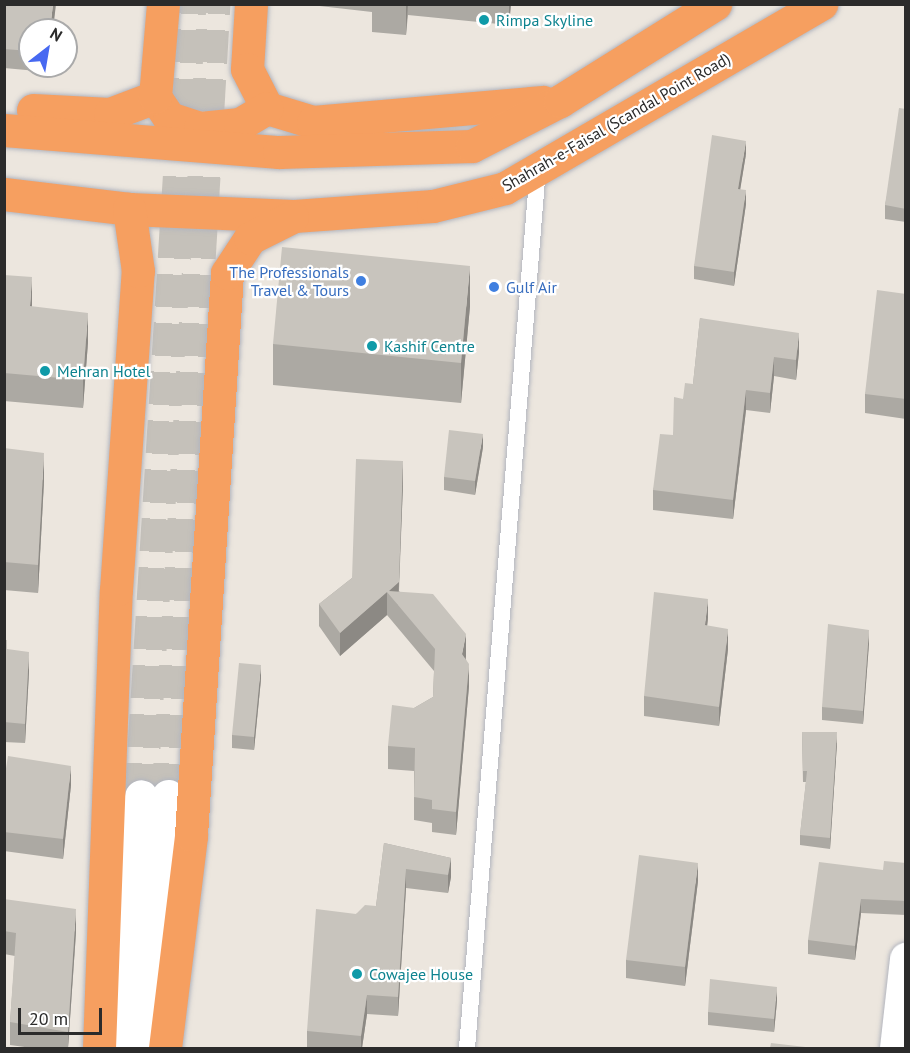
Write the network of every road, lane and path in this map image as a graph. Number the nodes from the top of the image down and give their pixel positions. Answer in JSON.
{"nodes":[{"id":1,"x":163,"y":4,"type":"edge"},
{"id":2,"x":251,"y":4,"type":"edge"},
{"id":3,"x":715,"y":4,"type":"edge"},
{"id":4,"x":821,"y":4,"type":"edge"},
{"id":5,"x":155,"y":97,"type":"junction"},
{"id":6,"x":560,"y":101,"type":"junction"},
{"id":7,"x":267,"y":108,"type":"junction"},
{"id":8,"x":4,"y":112,"type":"edge"},
{"id":9,"x":4,"y":130,"type":"edge"},
{"id":10,"x":538,"y":168,"type":"junction"},
{"id":11,"x":4,"y":194,"type":"edge"},
{"id":12,"x":129,"y":209,"type":"junction"},
{"id":13,"x":294,"y":216,"type":"junction"},
{"id":14,"x":905,"y":977,"type":"edge"},
{"id":15,"x":99,"y":1048,"type":"edge"},
{"id":16,"x":115,"y":1048,"type":"edge"},
{"id":17,"x":147,"y":1048,"type":"edge"},
{"id":18,"x":165,"y":1048,"type":"edge"},
{"id":19,"x":467,"y":1048,"type":"edge"},
{"id":20,"x":896,"y":1048,"type":"edge"}],
"edges":[{"from":1,"to":5,"type":"highway"},
{"from":2,"to":7,"type":"highway"},
{"from":3,"to":6,"type":"highway"},
{"from":4,"to":10,"type":"highway","name":"Shahrah-e-Faisal (Scandal Point Road)"},
{"from":5,"to":7,"type":"highway"},
{"from":5,"to":8,"type":"highway"},
{"from":6,"to":7,"type":"highway"},
{"from":6,"to":9,"type":"highway"},
{"from":10,"to":13,"type":"highway","name":"Shahrah-e-Faisal (Scandal Point Road)"},
{"from":10,"to":19,"type":"lane"},
{"from":11,"to":12,"type":"highway","name":"Shahrah-e-Faisal (Scandal Point Road)"},
{"from":12,"to":13,"type":"highway","name":"Shahrah-e-Faisal (Scandal Point Road)"},
{"from":12,"to":15,"type":"highway"},
{"from":13,"to":18,"type":"highway"},
{"from":14,"to":20,"type":"main road"},
{"from":16,"to":17,"type":"main road"}]}
